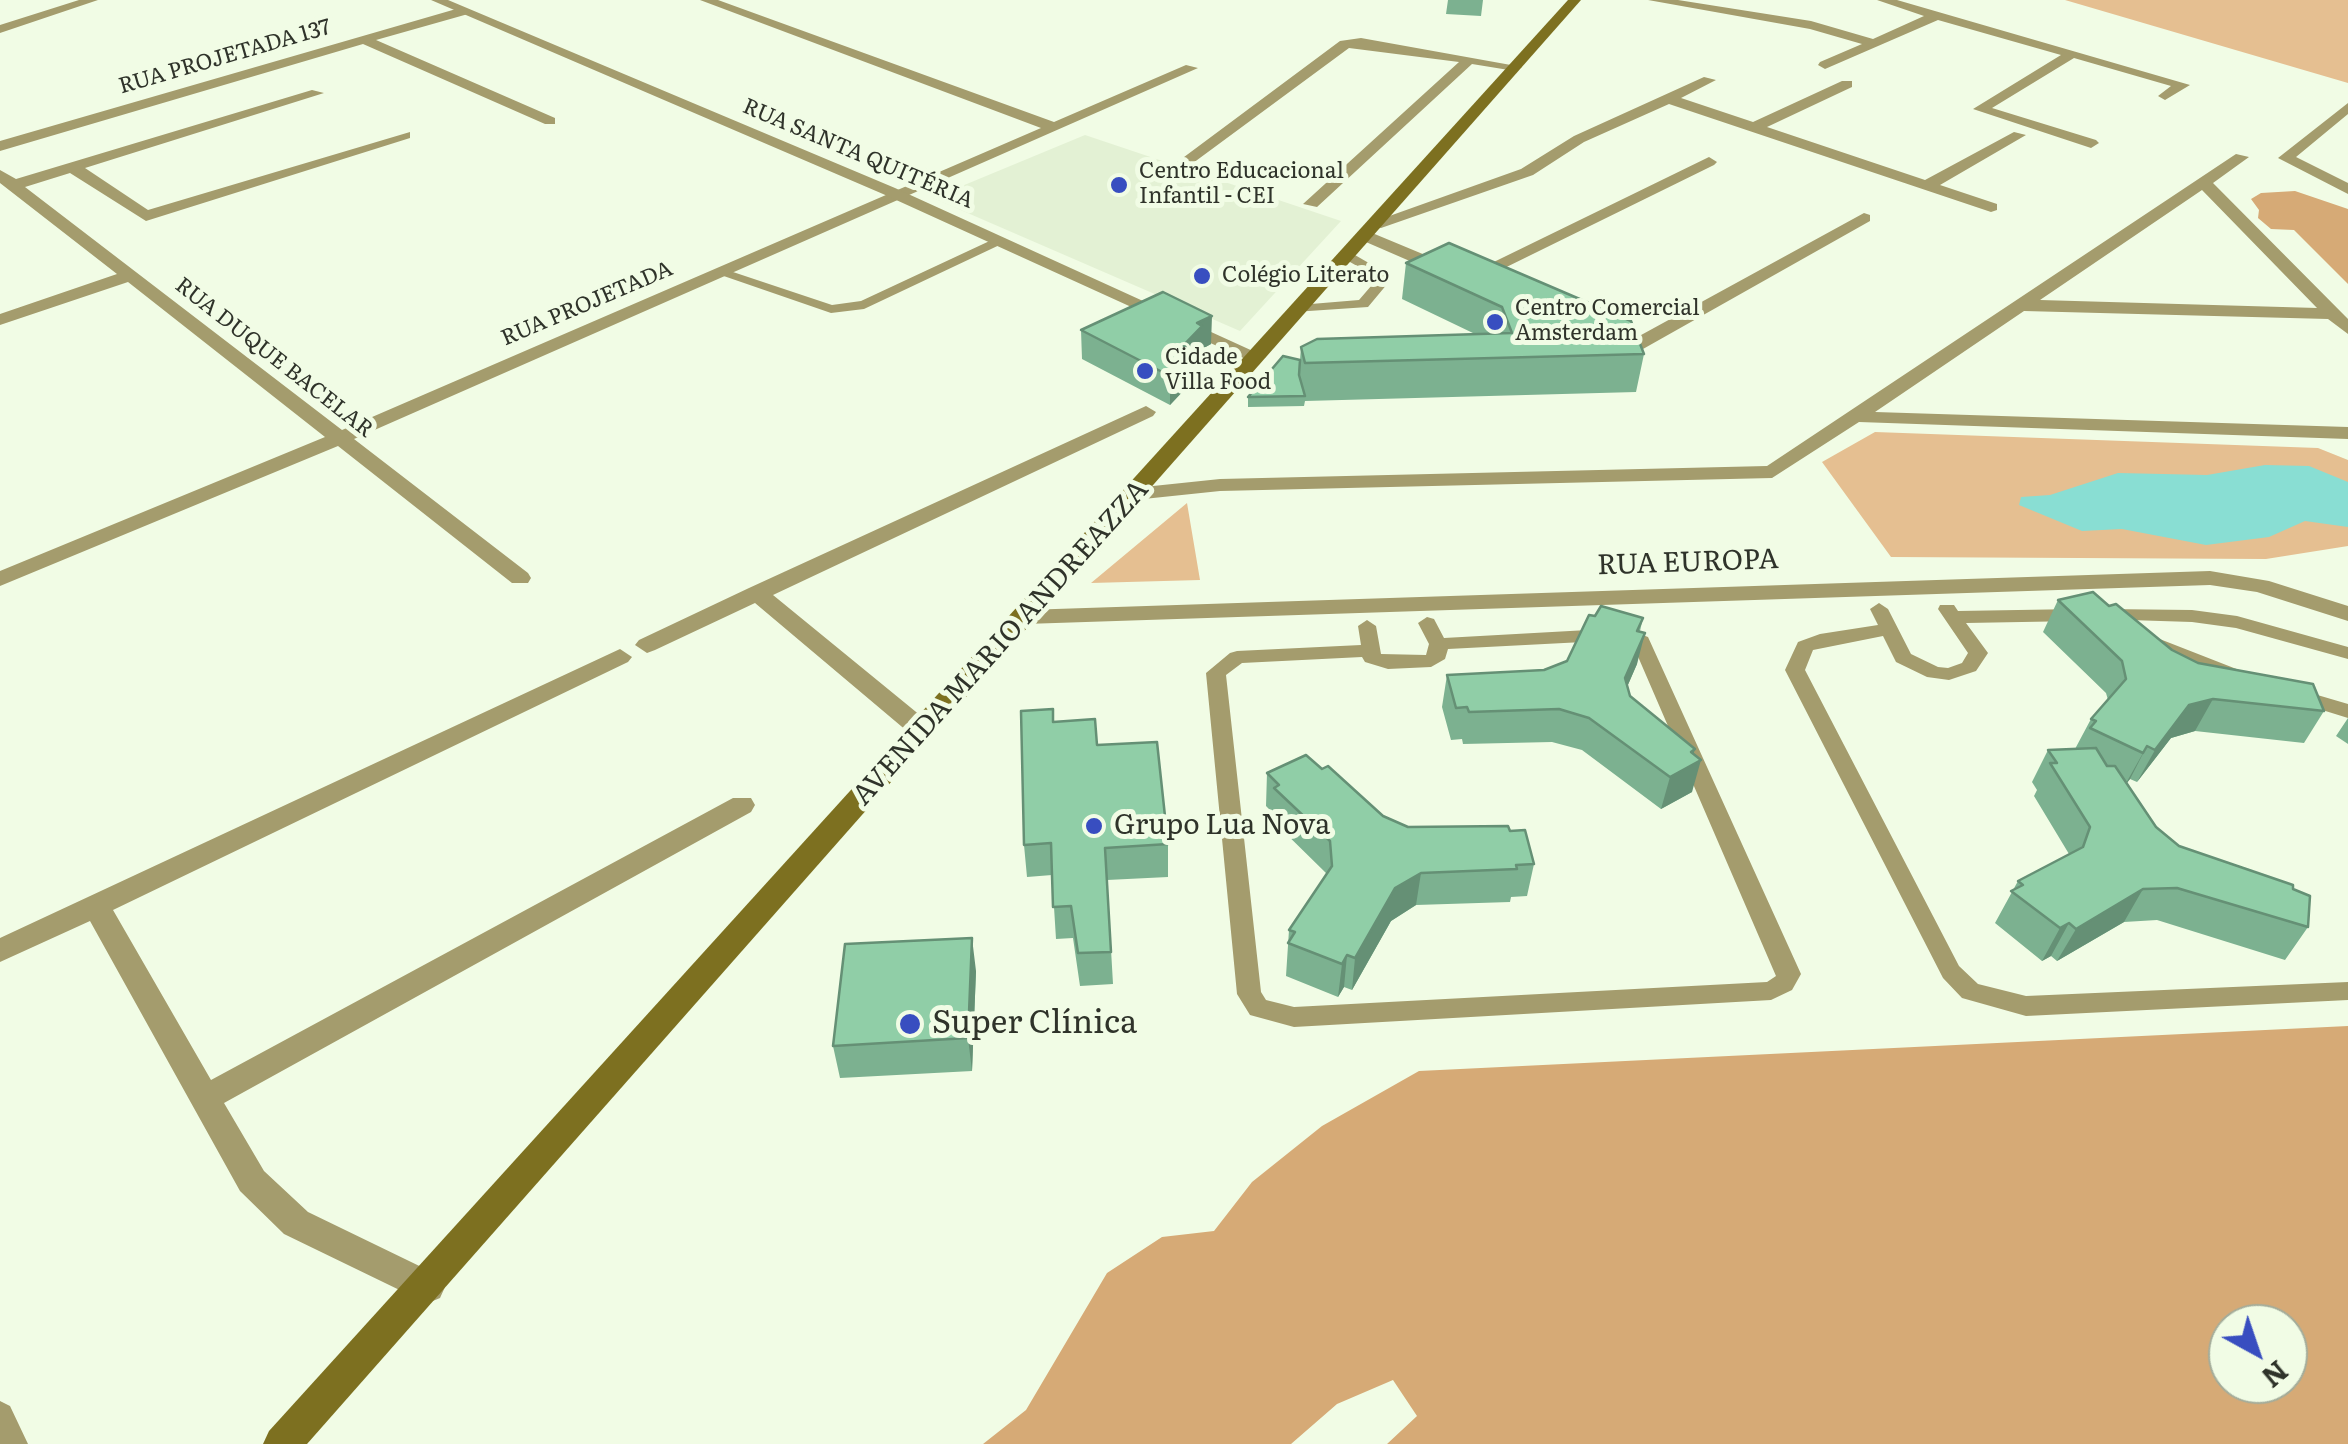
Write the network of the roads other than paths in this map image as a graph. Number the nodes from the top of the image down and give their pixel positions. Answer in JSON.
{"nodes":[{"id":1,"x":92,"y":0,"type":"edge"},
{"id":2,"x":438,"y":0,"type":"edge"},
{"id":3,"x":488,"y":0,"type":"edge"},
{"id":4,"x":706,"y":0,"type":"edge"},
{"id":5,"x":1575,"y":0,"type":"edge"},
{"id":6,"x":1654,"y":0,"type":"edge"},
{"id":7,"x":1883,"y":0,"type":"edge"},
{"id":8,"x":460,"y":10,"type":"junction"},
{"id":9,"x":1937,"y":16,"type":"junction"},
{"id":10,"x":0,"y":29,"type":"edge"},
{"id":11,"x":364,"y":40,"type":"junction"},
{"id":12,"x":1874,"y":43,"type":"junction"},
{"id":13,"x":2074,"y":53,"type":"junction"},
{"id":14,"x":1470,"y":59,"type":"junction"},
{"id":15,"x":1825,"y":65,"type":"dead end"},
{"id":16,"x":1192,"y":68,"type":"dead end"},
{"id":17,"x":1515,"y":68,"type":"junction"},
{"id":18,"x":1709,"y":80,"type":"dead end"},
{"id":19,"x":1847,"y":84,"type":"dead end"},
{"id":20,"x":317,"y":93,"type":"dead end"},
{"id":21,"x":2165,"y":96,"type":"dead end"},
{"id":22,"x":1669,"y":98,"type":"junction"},
{"id":23,"x":2348,"y":106,"type":"edge"},
{"id":24,"x":550,"y":121,"type":"dead end"},
{"id":25,"x":1050,"y":126,"type":"junction"},
{"id":26,"x":1754,"y":127,"type":"junction"},
{"id":27,"x":405,"y":135,"type":"dead end"},
{"id":28,"x":2019,"y":136,"type":"dead end"},
{"id":29,"x":2091,"y":143,"type":"dead end"},
{"id":30,"x":0,"y":146,"type":"edge"},
{"id":31,"x":2241,"y":157,"type":"dead end"},
{"id":32,"x":1709,"y":162,"type":"dead end"},
{"id":33,"x":1184,"y":163,"type":"dead end"},
{"id":34,"x":72,"y":167,"type":"junction"},
{"id":35,"x":7,"y":180,"type":"edge"},
{"id":36,"x":2204,"y":182,"type":"junction"},
{"id":37,"x":1927,"y":185,"type":"junction"},
{"id":38,"x":2348,"y":189,"type":"edge"},
{"id":39,"x":900,"y":196,"type":"junction"},
{"id":40,"x":1312,"y":204,"type":"dead end"},
{"id":41,"x":1992,"y":207,"type":"dead end"},
{"id":42,"x":1864,"y":218,"type":"dead end"},
{"id":43,"x":1370,"y":229,"type":"junction"},
{"id":44,"x":1001,"y":241,"type":"junction"},
{"id":45,"x":1348,"y":255,"type":"junction"},
{"id":46,"x":722,"y":273,"type":"junction"},
{"id":47,"x":128,"y":276,"type":"junction"},
{"id":48,"x":2018,"y":305,"type":"junction"},
{"id":49,"x":1300,"y":309,"type":"junction"},
{"id":50,"x":2332,"y":314,"type":"junction"},
{"id":51,"x":0,"y":320,"type":"edge"},
{"id":52,"x":2348,"y":329,"type":"edge"},
{"id":53,"x":1588,"y":332,"type":"edge"},
{"id":54,"x":1257,"y":357,"type":"junction"},
{"id":55,"x":1146,"y":412,"type":"dead end"},
{"id":56,"x":1860,"y":417,"type":"junction"},
{"id":57,"x":2348,"y":433,"type":"edge"},
{"id":58,"x":338,"y":439,"type":"junction"},
{"id":59,"x":1134,"y":494,"type":"junction"},
{"id":60,"x":520,"y":578,"type":"dead end"},
{"id":61,"x":0,"y":579,"type":"edge"},
{"id":62,"x":1930,"y":586,"type":"junction"},
{"id":63,"x":757,"y":593,"type":"junction"},
{"id":64,"x":1879,"y":609,"type":"junction"},
{"id":65,"x":1949,"y":612,"type":"junction"},
{"id":66,"x":1365,"y":614,"type":"junction"},
{"id":67,"x":2348,"y":614,"type":"edge"},
{"id":68,"x":2085,"y":615,"type":"junction"},
{"id":69,"x":1025,"y":616,"type":"junction"},
{"id":70,"x":1427,"y":623,"type":"junction"},
{"id":71,"x":647,"y":646,"type":"dead end"},
{"id":72,"x":1371,"y":651,"type":"junction"},
{"id":73,"x":2348,"y":653,"type":"edge"},
{"id":74,"x":620,"y":657,"type":"dead end"},
{"id":75,"x":2348,"y":711,"type":"edge"},
{"id":76,"x":923,"y":731,"type":"junction"},
{"id":77,"x":742,"y":805,"type":"dead end"},
{"id":78,"x":96,"y":906,"type":"junction"},
{"id":79,"x":0,"y":951,"type":"edge"},
{"id":80,"x":2348,"y":990,"type":"edge"},
{"id":81,"x":204,"y":1099,"type":"junction"},
{"id":82,"x":428,"y":1287,"type":"junction"},
{"id":83,"x":0,"y":1416,"type":"edge"},
{"id":84,"x":13,"y":1444,"type":"edge"},
{"id":85,"x":282,"y":1444,"type":"edge"},
{"id":86,"x":305,"y":1444,"type":"edge"}],
"edges":[{"from":1,"to":10,"type":"street"},
{"from":2,"to":8,"type":"street","name":"RUA SANTA QUITÉRIA"},
{"from":3,"to":8,"type":"street","name":"RUA PROJETADA 137"},
{"from":4,"to":25,"type":"street"},
{"from":5,"to":17,"type":"main road","name":"AVENIDA MARIO ANDREAZZA"},
{"from":6,"to":12,"type":"street"},
{"from":7,"to":9,"type":"street"},
{"from":8,"to":11,"type":"street","name":"RUA PROJETADA 137"},
{"from":8,"to":39,"type":"street","name":"RUA SANTA QUITÉRIA"},
{"from":9,"to":12,"type":"street"},
{"from":9,"to":13,"type":"street"},
{"from":11,"to":24,"type":"street"},
{"from":11,"to":30,"type":"street","name":"RUA PROJETADA 137"},
{"from":12,"to":15,"type":"street"},
{"from":13,"to":21,"type":"street"},
{"from":13,"to":29,"type":"street"},
{"from":14,"to":17,"type":"street"},
{"from":14,"to":33,"type":"street"},
{"from":14,"to":40,"type":"street"},
{"from":16,"to":25,"type":"street","name":"RUA PROJETADA"},
{"from":17,"to":43,"type":"main road","name":"AVENIDA MARIO ANDREAZZA"},
{"from":18,"to":22,"type":"street"},
{"from":19,"to":26,"type":"street"},
{"from":20,"to":34,"type":"street"},
{"from":22,"to":26,"type":"street"},
{"from":22,"to":43,"type":"street"},
{"from":23,"to":38,"type":"street"},
{"from":25,"to":39,"type":"street","name":"RUA PROJETADA"},
{"from":26,"to":37,"type":"street"},
{"from":27,"to":34,"type":"street"},
{"from":28,"to":37,"type":"street"},
{"from":31,"to":36,"type":"street"},
{"from":32,"to":43,"type":"street"},
{"from":34,"to":35,"type":"street"},
{"from":35,"to":47,"type":"street","name":"RUA DUQUE BACELAR"},
{"from":36,"to":48,"type":"street"},
{"from":36,"to":50,"type":"street"},
{"from":37,"to":41,"type":"street"},
{"from":39,"to":44,"type":"street","name":"RUA SANTA QUITÉRIA"},
{"from":39,"to":46,"type":"street","name":"RUA PROJETADA"},
{"from":42,"to":53,"type":"street"},
{"from":43,"to":45,"type":"main road","name":"AVENIDA MARIO ANDREAZZA"},
{"from":44,"to":46,"type":"lane"},
{"from":44,"to":54,"type":"street","name":"RUA SANTA QUITÉRIA"},
{"from":45,"to":49,"type":"main road","name":"AVENIDA MARIO ANDREAZZA"},
{"from":45,"to":49,"type":"lane"},
{"from":46,"to":58,"type":"street","name":"RUA PROJETADA"},
{"from":47,"to":51,"type":"street"},
{"from":47,"to":58,"type":"street","name":"RUA DUQUE BACELAR"},
{"from":48,"to":50,"type":"street"},
{"from":48,"to":56,"type":"street"},
{"from":49,"to":54,"type":"main road","name":"AVENIDA MARIO ANDREAZZA"},
{"from":50,"to":52,"type":"street"},
{"from":54,"to":59,"type":"main road","name":"AVENIDA MARIO ANDREAZZA"},
{"from":55,"to":63,"type":"street"},
{"from":56,"to":57,"type":"street"},
{"from":56,"to":59,"type":"street"},
{"from":58,"to":60,"type":"street","name":"RUA DUQUE BACELAR"},
{"from":58,"to":61,"type":"street","name":"RUA PROJETADA"},
{"from":59,"to":69,"type":"main road","name":"AVENIDA MARIO ANDREAZZA"},
{"from":62,"to":64,"type":"street","name":"RUA EUROPA"},
{"from":62,"to":65,"type":"street"},
{"from":62,"to":67,"type":"street","name":"RUA EUROPA"},
{"from":63,"to":71,"type":"street"},
{"from":63,"to":76,"type":"street"},
{"from":64,"to":65,"type":"lane"},
{"from":64,"to":70,"type":"street","name":"RUA EUROPA"},
{"from":64,"to":80,"type":"lane"},
{"from":65,"to":68,"type":"lane"},
{"from":66,"to":69,"type":"street","name":"RUA EUROPA"},
{"from":66,"to":70,"type":"street","name":"RUA EUROPA"},
{"from":66,"to":72,"type":"lane"},
{"from":68,"to":73,"type":"lane"},
{"from":68,"to":75,"type":"lane"},
{"from":69,"to":76,"type":"main road","name":"AVENIDA MARIO ANDREAZZA"},
{"from":70,"to":72,"type":"lane"},
{"from":70,"to":72,"type":"lane"},
{"from":74,"to":78,"type":"street"},
{"from":76,"to":82,"type":"main road","name":"AVENIDA MARIO ANDREAZZA"},
{"from":77,"to":81,"type":"street"},
{"from":78,"to":79,"type":"street"},
{"from":78,"to":81,"type":"street"},
{"from":81,"to":82,"type":"street"},
{"from":82,"to":85,"type":"main road","name":"AVENIDA MARIO ANDREAZZA"},
{"from":82,"to":86,"type":"main road","name":"AVENIDA MARIO ANDREAZZA"},
{"from":83,"to":84,"type":"lane"}]}
